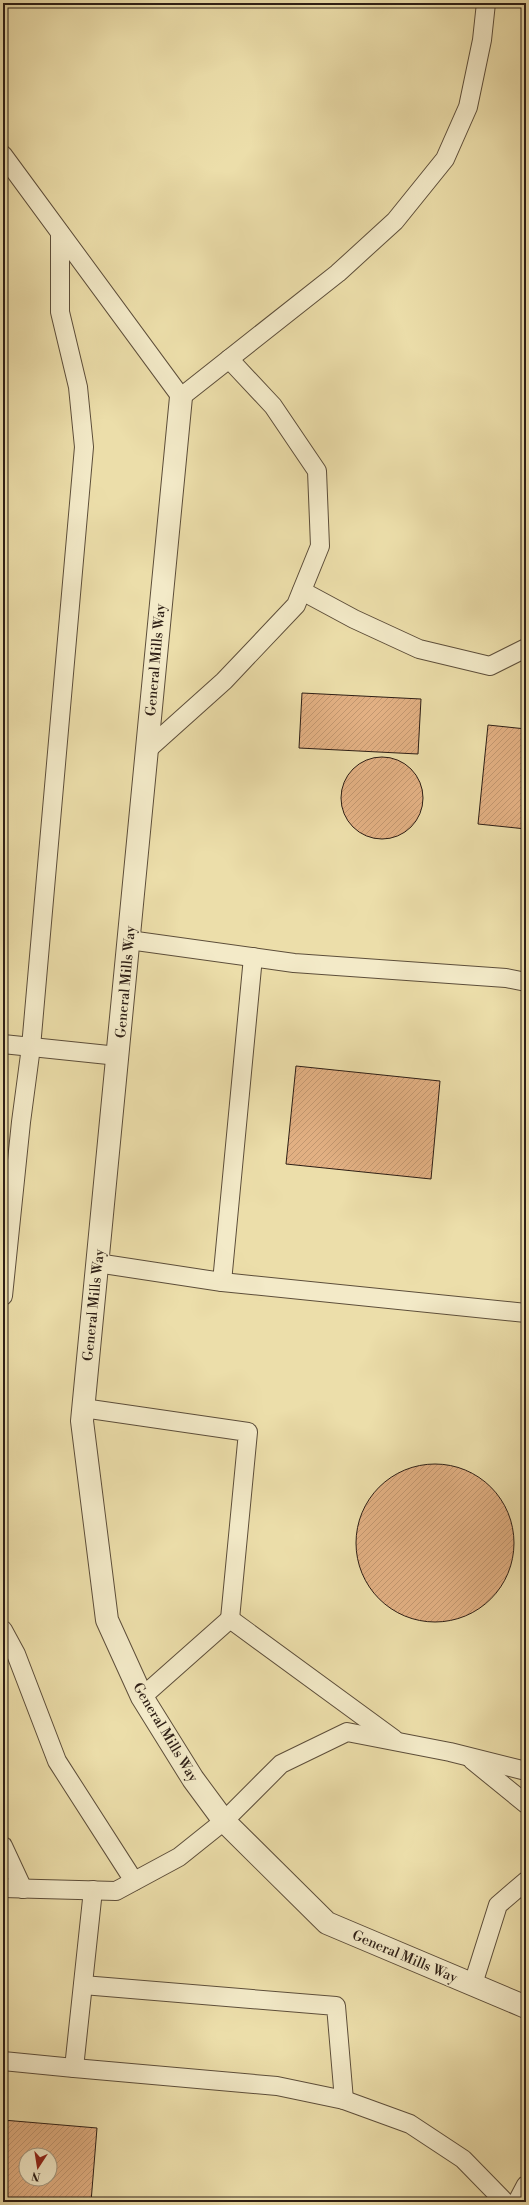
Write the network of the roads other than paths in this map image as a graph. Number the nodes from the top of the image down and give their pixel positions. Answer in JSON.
{"nodes":[{"id":1,"x":486,"y":3,"type":"edge"},
{"id":2,"x":3,"y":155,"type":"edge"},
{"id":3,"x":60,"y":233,"type":"junction"},
{"id":4,"x":229,"y":359,"type":"junction"},
{"id":5,"x":181,"y":397,"type":"junction"},
{"id":6,"x":302,"y":591,"type":"junction"},
{"id":7,"x":526,"y":648,"type":"edge"},
{"id":8,"x":147,"y":750,"type":"junction"},
{"id":9,"x":129,"y":940,"type":"junction"},
{"id":10,"x":253,"y":957,"type":"junction"},
{"id":11,"x":526,"y":982,"type":"edge"},
{"id":12,"x":3,"y":1044,"type":"edge"},
{"id":13,"x":31,"y":1047,"type":"junction"},
{"id":14,"x":118,"y":1056,"type":"junction"},
{"id":15,"x":97,"y":1263,"type":"junction"},
{"id":16,"x":222,"y":1282,"type":"junction"},
{"id":17,"x":3,"y":1296,"type":"edge"},
{"id":18,"x":526,"y":1313,"type":"edge"},
{"id":19,"x":83,"y":1408,"type":"junction"},
{"id":20,"x":230,"y":1619,"type":"junction"},
{"id":21,"x":3,"y":1630,"type":"edge"},
{"id":22,"x":142,"y":1697,"type":"junction"},
{"id":23,"x":398,"y":1742,"type":"junction"},
{"id":24,"x":469,"y":1757,"type":"junction"},
{"id":25,"x":526,"y":1771,"type":"edge"},
{"id":26,"x":526,"y":1804,"type":"edge"},
{"id":27,"x":224,"y":1821,"type":"junction"},
{"id":28,"x":3,"y":1846,"type":"edge"},
{"id":29,"x":134,"y":1881,"type":"junction"},
{"id":30,"x":526,"y":1881,"type":"edge"},
{"id":31,"x":3,"y":1888,"type":"edge"},
{"id":32,"x":24,"y":1889,"type":"junction"},
{"id":33,"x":93,"y":1890,"type":"junction"},
{"id":34,"x":473,"y":1984,"type":"junction"},
{"id":35,"x":83,"y":1985,"type":"junction"},
{"id":36,"x":526,"y":2006,"type":"edge"},
{"id":37,"x":3,"y":2061,"type":"edge"},
{"id":38,"x":74,"y":2068,"type":"junction"},
{"id":39,"x":344,"y":2100,"type":"junction"},
{"id":40,"x":526,"y":2185,"type":"edge"},
{"id":41,"x":505,"y":2202,"type":"edge"},
{"id":42,"x":517,"y":2202,"type":"edge"}],
"edges":[{"from":1,"to":4,"type":"lane"},
{"from":2,"to":3,"type":"lane"},
{"from":3,"to":5,"type":"lane"},
{"from":3,"to":13,"type":"lane"},
{"from":4,"to":5,"type":"lane"},
{"from":4,"to":6,"type":"lane"},
{"from":5,"to":8,"type":"street","name":"General Mills Way"},
{"from":6,"to":7,"type":"lane"},
{"from":6,"to":8,"type":"lane"},
{"from":8,"to":9,"type":"street","name":"General Mills Way"},
{"from":9,"to":10,"type":"lane"},
{"from":9,"to":14,"type":"street","name":"General Mills Way"},
{"from":10,"to":11,"type":"lane"},
{"from":10,"to":16,"type":"lane"},
{"from":12,"to":13,"type":"lane"},
{"from":13,"to":14,"type":"lane"},
{"from":13,"to":17,"type":"lane"},
{"from":14,"to":15,"type":"street","name":"General Mills Way"},
{"from":15,"to":16,"type":"lane"},
{"from":15,"to":19,"type":"street","name":"General Mills Way"},
{"from":16,"to":18,"type":"lane"},
{"from":19,"to":20,"type":"lane"},
{"from":19,"to":22,"type":"street","name":"General Mills Way"},
{"from":20,"to":22,"type":"lane"},
{"from":20,"to":23,"type":"lane"},
{"from":21,"to":29,"type":"lane"},
{"from":22,"to":27,"type":"street","name":"General Mills Way"},
{"from":23,"to":24,"type":"lane"},
{"from":23,"to":27,"type":"lane"},
{"from":24,"to":25,"type":"lane"},
{"from":24,"to":26,"type":"lane"},
{"from":27,"to":29,"type":"lane"},
{"from":27,"to":34,"type":"street","name":"General Mills Way"},
{"from":28,"to":32,"type":"lane"},
{"from":29,"to":33,"type":"lane"},
{"from":30,"to":34,"type":"lane"},
{"from":31,"to":32,"type":"lane"},
{"from":32,"to":33,"type":"lane"},
{"from":33,"to":35,"type":"lane"},
{"from":34,"to":36,"type":"street","name":"General Mills Way"},
{"from":35,"to":38,"type":"lane"},
{"from":35,"to":39,"type":"lane"},
{"from":37,"to":38,"type":"lane"},
{"from":38,"to":39,"type":"lane"},
{"from":39,"to":41,"type":"lane"},
{"from":40,"to":42,"type":"lane"}]}
